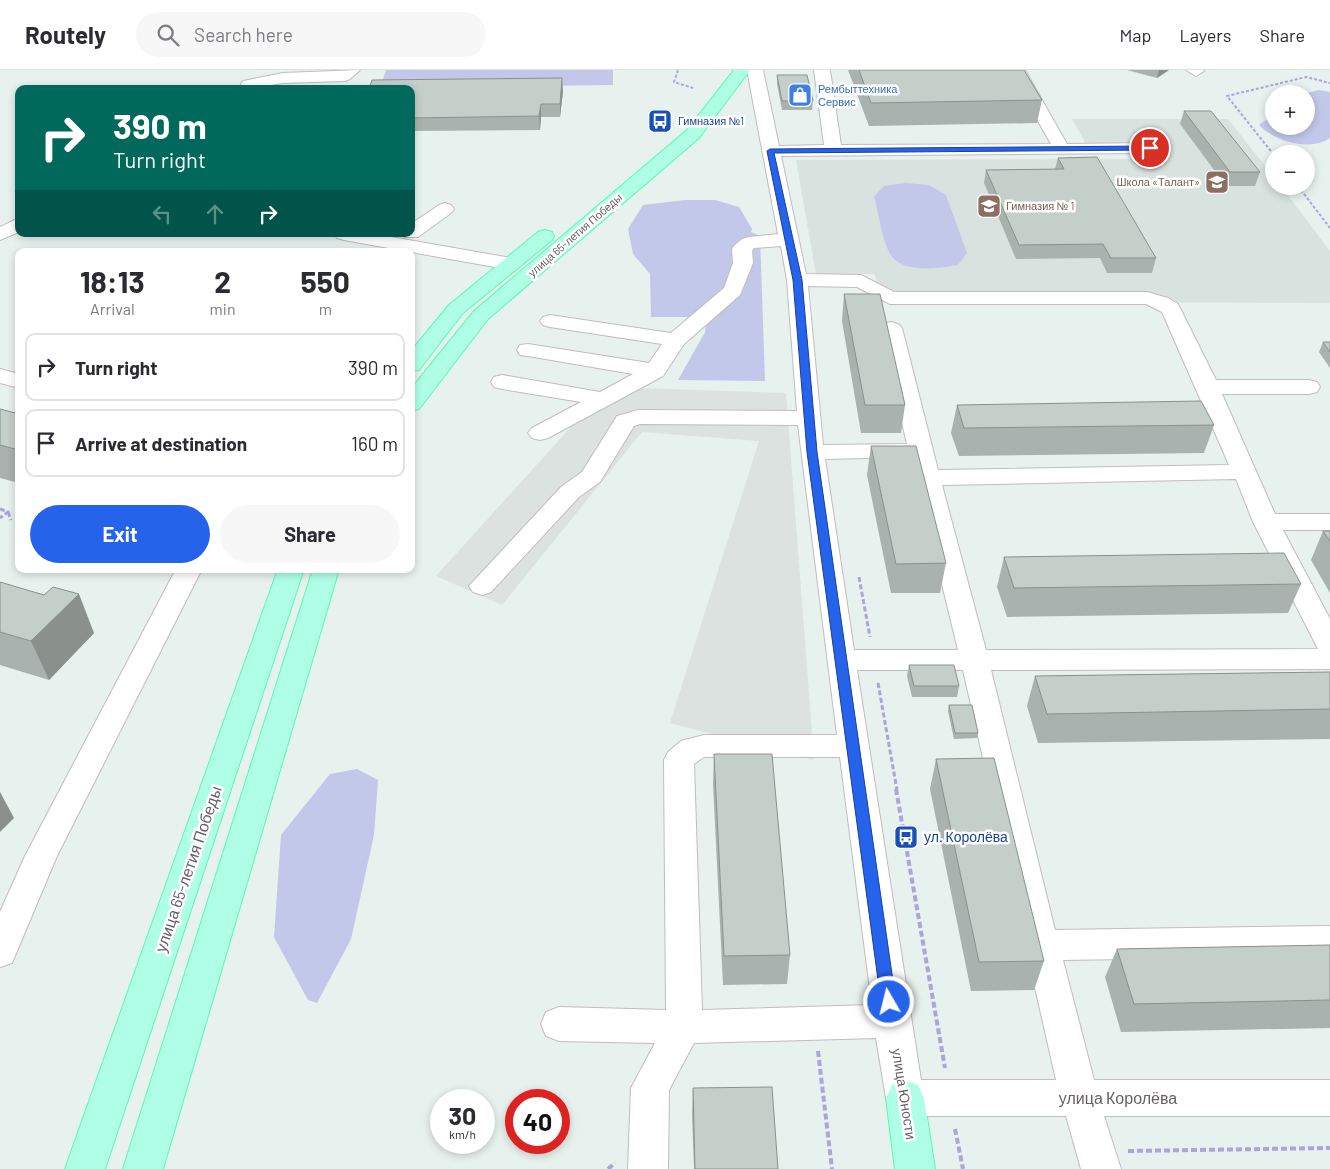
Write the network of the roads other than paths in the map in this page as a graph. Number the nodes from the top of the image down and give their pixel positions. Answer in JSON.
{"nodes":[{"id":1,"x":742,"y":70,"type":"edge"},
{"id":2,"x":755,"y":70,"type":"edge"},
{"id":3,"x":822,"y":70,"type":"edge"},
{"id":4,"x":1017,"y":70,"type":"edge"},
{"id":5,"x":347,"y":78,"type":"edge"},
{"id":6,"x":718,"y":78,"type":"dead end"},
{"id":7,"x":250,"y":85,"type":"edge"},
{"id":8,"x":1150,"y":148,"type":"dead end"},
{"id":9,"x":1062,"y":149,"type":"junction"},
{"id":10,"x":770,"y":151,"type":"junction"},
{"id":11,"x":833,"y":151,"type":"junction"},
{"id":12,"x":596,"y":194,"type":"dead end"},
{"id":13,"x":445,"y":209,"type":"dead end"},
{"id":14,"x":15,"y":226,"type":"edge"},
{"id":15,"x":558,"y":226,"type":"dead end"},
{"id":16,"x":415,"y":230,"type":"edge"},
{"id":17,"x":0,"y":234,"type":"edge"},
{"id":18,"x":372,"y":237,"type":"edge"},
{"id":19,"x":789,"y":239,"type":"junction"},
{"id":20,"x":401,"y":240,"type":"edge"},
{"id":21,"x":511,"y":264,"type":"junction"},
{"id":22,"x":798,"y":280,"type":"junction"},
{"id":23,"x":550,"y":321,"type":"dead end"},
{"id":24,"x":891,"y":328,"type":"dead end"},
{"id":25,"x":676,"y":340,"type":"junction"},
{"id":26,"x":528,"y":350,"type":"dead end"},
{"id":27,"x":415,"y":360,"type":"edge"},
{"id":28,"x":655,"y":371,"type":"junction"},
{"id":29,"x":0,"y":376,"type":"edge"},
{"id":30,"x":15,"y":380,"type":"edge"},
{"id":31,"x":502,"y":382,"type":"dead end"},
{"id":32,"x":1208,"y":387,"type":"junction"},
{"id":33,"x":1309,"y":387,"type":"dead end"},
{"id":34,"x":415,"y":399,"type":"edge"},
{"id":35,"x":604,"y":399,"type":"junction"},
{"id":36,"x":809,"y":418,"type":"junction"},
{"id":37,"x":540,"y":433,"type":"dead end"},
{"id":38,"x":812,"y":452,"type":"junction"},
{"id":39,"x":924,"y":464,"type":"junction"},
{"id":40,"x":1245,"y":472,"type":"junction"},
{"id":41,"x":1266,"y":522,"type":"junction"},
{"id":42,"x":1330,"y":522,"type":"edge"},
{"id":43,"x":188,"y":573,"type":"edge"},
{"id":44,"x":290,"y":573,"type":"edge"},
{"id":45,"x":325,"y":573,"type":"edge"},
{"id":46,"x":482,"y":586,"type":"dead end"},
{"id":47,"x":1330,"y":646,"type":"edge"},
{"id":48,"x":974,"y":659,"type":"junction"},
{"id":49,"x":1330,"y":659,"type":"edge"},
{"id":50,"x":841,"y":660,"type":"junction"},
{"id":51,"x":852,"y":746,"type":"junction"},
{"id":52,"x":1330,"y":941,"type":"edge"},
{"id":53,"x":1042,"y":945,"type":"junction"},
{"id":54,"x":0,"y":952,"type":"edge"},
{"id":55,"x":892,"y":1021,"type":"junction"},
{"id":56,"x":560,"y":1024,"type":"dead end"},
{"id":57,"x":684,"y":1027,"type":"junction"},
{"id":58,"x":905,"y":1098,"type":"junction"},
{"id":59,"x":1078,"y":1098,"type":"junction"},
{"id":60,"x":1330,"y":1098,"type":"edge"},
{"id":61,"x":1098,"y":1160,"type":"edge"},
{"id":62,"x":85,"y":1169,"type":"edge"},
{"id":63,"x":143,"y":1169,"type":"edge"},
{"id":64,"x":648,"y":1169,"type":"edge"},
{"id":65,"x":915,"y":1169,"type":"edge"}],
"edges":[{"from":1,"to":34,"type":"main road","name":"улица 65-летия Победы"},
{"from":2,"to":10,"type":"street","name":"улица Юности"},
{"from":3,"to":11,"type":"street"},
{"from":4,"to":9,"type":"street"},
{"from":5,"to":7,"type":"street"},
{"from":6,"to":12,"type":"main road","name":"улица 65-летия Победы"},
{"from":8,"to":9,"type":"street"},
{"from":9,"to":11,"type":"street"},
{"from":10,"to":11,"type":"street"},
{"from":10,"to":19,"type":"street","name":"улица Юности"},
{"from":13,"to":16,"type":"street"},
{"from":14,"to":17,"type":"street"},
{"from":15,"to":21,"type":"main road","name":"улица 65-летия Победы"},
{"from":18,"to":20,"type":"street"},
{"from":19,"to":22,"type":"street","name":"улица Юности"},
{"from":19,"to":25,"type":"street"},
{"from":20,"to":21,"type":"street"},
{"from":21,"to":27,"type":"main road","name":"улица 65-летия Победы"},
{"from":22,"to":32,"type":"street"},
{"from":22,"to":36,"type":"street","name":"улица Юности"},
{"from":23,"to":25,"type":"street"},
{"from":24,"to":39,"type":"street"},
{"from":25,"to":28,"type":"street"},
{"from":26,"to":28,"type":"street"},
{"from":28,"to":35,"type":"street"},
{"from":29,"to":30,"type":"street"},
{"from":31,"to":35,"type":"street"},
{"from":32,"to":33,"type":"street"},
{"from":32,"to":40,"type":"street"},
{"from":35,"to":37,"type":"street"},
{"from":36,"to":38,"type":"street","name":"улица Юности"},
{"from":36,"to":46,"type":"street"},
{"from":38,"to":39,"type":"street"},
{"from":38,"to":50,"type":"street","name":"улица Юности"},
{"from":39,"to":40,"type":"street"},
{"from":39,"to":48,"type":"street"},
{"from":40,"to":41,"type":"street"},
{"from":41,"to":42,"type":"street"},
{"from":41,"to":47,"type":"street"},
{"from":43,"to":54,"type":"street"},
{"from":44,"to":62,"type":"main road","name":"улица 65-летия Победы"},
{"from":45,"to":63,"type":"main road"},
{"from":48,"to":49,"type":"street"},
{"from":48,"to":50,"type":"street"},
{"from":48,"to":53,"type":"street"},
{"from":50,"to":51,"type":"street","name":"улица Юности"},
{"from":51,"to":55,"type":"street","name":"улица Юности"},
{"from":51,"to":57,"type":"street"},
{"from":52,"to":53,"type":"street"},
{"from":53,"to":59,"type":"street"},
{"from":55,"to":57,"type":"street"},
{"from":55,"to":58,"type":"street","name":"улица Юности"},
{"from":56,"to":57,"type":"street"},
{"from":57,"to":64,"type":"street"},
{"from":58,"to":59,"type":"street","name":"улица Королёва"},
{"from":58,"to":65,"type":"main road","name":"улица Юности"},
{"from":59,"to":60,"type":"street","name":"улица Королёва"},
{"from":59,"to":61,"type":"street"}]}
